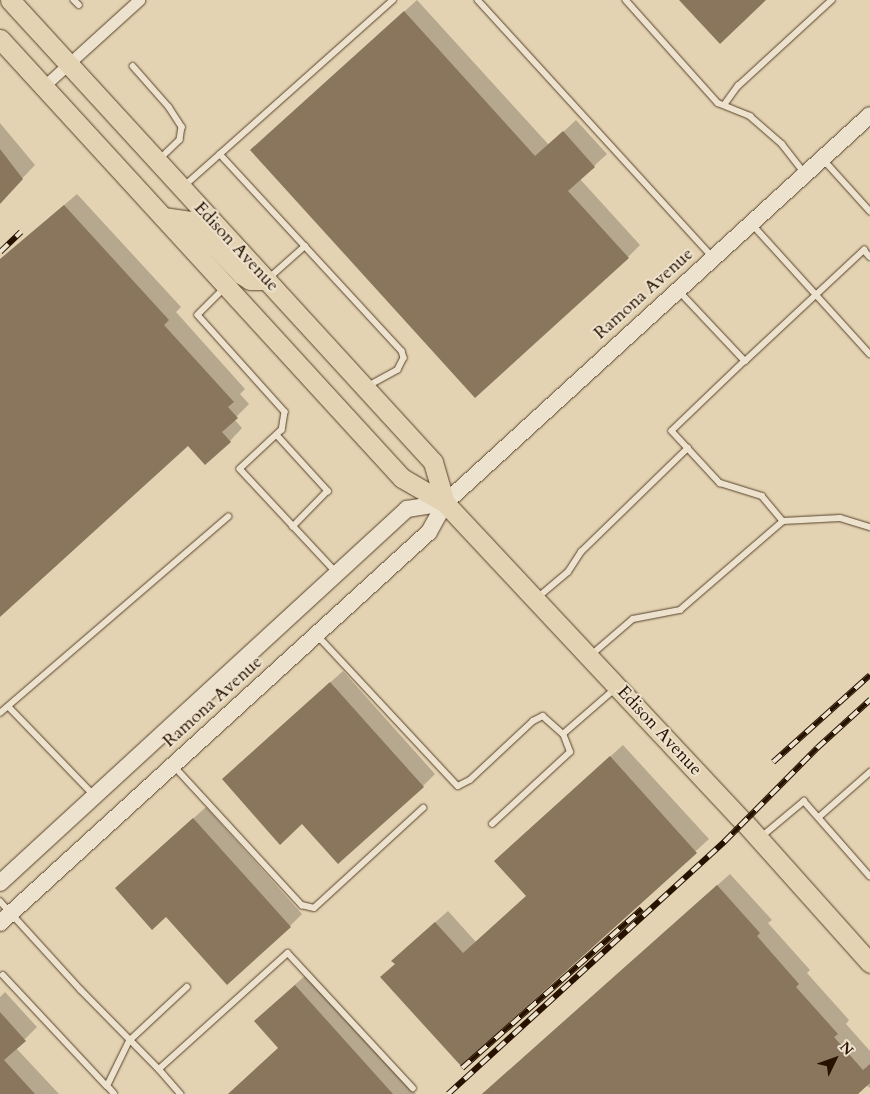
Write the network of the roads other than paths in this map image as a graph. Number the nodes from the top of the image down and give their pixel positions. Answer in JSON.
{"nodes":[{"id":1,"x":10,"y":0,"type":"edge"},
{"id":2,"x":74,"y":0,"type":"edge"},
{"id":3,"x":138,"y":0,"type":"edge"},
{"id":4,"x":393,"y":0,"type":"edge"},
{"id":5,"x":478,"y":0,"type":"edge"},
{"id":6,"x":626,"y":0,"type":"edge"},
{"id":7,"x":832,"y":0,"type":"edge"},
{"id":8,"x":80,"y":5,"type":"dead end"},
{"id":9,"x":0,"y":40,"type":"edge"},
{"id":10,"x":68,"y":64,"type":"junction"},
{"id":11,"x":132,"y":66,"type":"dead end"},
{"id":12,"x":44,"y":87,"type":"junction"},
{"id":13,"x":724,"y":105,"type":"junction"},
{"id":14,"x":870,"y":115,"type":"edge"},
{"id":15,"x":220,"y":154,"type":"junction"},
{"id":16,"x":823,"y":158,"type":"junction"},
{"id":17,"x":158,"y":161,"type":"junction"},
{"id":18,"x":805,"y":174,"type":"junction"},
{"id":19,"x":182,"y":188,"type":"junction"},
{"id":20,"x":870,"y":211,"type":"edge"},
{"id":21,"x":163,"y":217,"type":"junction"},
{"id":22,"x":752,"y":223,"type":"junction"},
{"id":23,"x":305,"y":246,"type":"junction"},
{"id":24,"x":870,"y":256,"type":"edge"},
{"id":25,"x":714,"y":258,"type":"junction"},
{"id":26,"x":266,"y":280,"type":"junction"},
{"id":27,"x":226,"y":287,"type":"junction"},
{"id":28,"x":678,"y":290,"type":"junction"},
{"id":29,"x":816,"y":294,"type":"junction"},
{"id":30,"x":870,"y":354,"type":"edge"},
{"id":31,"x":745,"y":362,"type":"junction"},
{"id":32,"x":365,"y":388,"type":"junction"},
{"id":33,"x":277,"y":435,"type":"junction"},
{"id":34,"x":688,"y":448,"type":"junction"},
{"id":35,"x":445,"y":503,"type":"junction"},
{"id":36,"x":228,"y":517,"type":"dead end"},
{"id":37,"x":783,"y":520,"type":"junction"},
{"id":38,"x":294,"y":527,"type":"junction"},
{"id":39,"x":870,"y":527,"type":"edge"},
{"id":40,"x":336,"y":573,"type":"junction"},
{"id":41,"x":535,"y":599,"type":"junction"},
{"id":42,"x":317,"y":634,"type":"junction"},
{"id":43,"x":589,"y":657,"type":"junction"},
{"id":44,"x":617,"y":686,"type":"junction"},
{"id":45,"x":9,"y":707,"type":"junction"},
{"id":46,"x":0,"y":713,"type":"edge"},
{"id":47,"x":563,"y":734,"type":"junction"},
{"id":48,"x":174,"y":765,"type":"junction"},
{"id":49,"x":870,"y":772,"type":"edge"},
{"id":50,"x":95,"y":796,"type":"junction"},
{"id":51,"x":423,"y":808,"type":"dead end"},
{"id":52,"x":819,"y":817,"type":"junction"},
{"id":53,"x":492,"y":824,"type":"dead end"},
{"id":54,"x":759,"y":838,"type":"junction"},
{"id":55,"x":870,"y":876,"type":"edge"},
{"id":56,"x":0,"y":883,"type":"edge"},
{"id":57,"x":0,"y":900,"type":"edge"},
{"id":58,"x":5,"y":918,"type":"edge"},
{"id":59,"x":870,"y":962,"type":"edge"},
{"id":60,"x":3,"y":975,"type":"dead end"},
{"id":61,"x":187,"y":987,"type":"dead end"},
{"id":62,"x":129,"y":1041,"type":"junction"},
{"id":63,"x":159,"y":1068,"type":"junction"},
{"id":64,"x":107,"y":1086,"type":"junction"},
{"id":65,"x":412,"y":1088,"type":"dead end"},
{"id":66,"x":114,"y":1094,"type":"edge"},
{"id":67,"x":181,"y":1094,"type":"edge"}],
"edges":[{"from":1,"to":10,"type":"main road","name":"Edison Avenue"},
{"from":2,"to":8,"type":"lane"},
{"from":3,"to":10,"type":"street"},
{"from":4,"to":15,"type":"lane"},
{"from":5,"to":25,"type":"lane"},
{"from":6,"to":13,"type":"lane"},
{"from":7,"to":13,"type":"lane"},
{"from":9,"to":12,"type":"main road","name":"Edison Avenue"},
{"from":10,"to":12,"type":"street"},
{"from":10,"to":17,"type":"main road","name":"Edison Avenue"},
{"from":11,"to":17,"type":"lane"},
{"from":12,"to":21,"type":"main road","name":"Edison Avenue"},
{"from":13,"to":18,"type":"lane"},
{"from":14,"to":16,"type":"main road","name":"Ramona Avenue"},
{"from":15,"to":19,"type":"lane"},
{"from":15,"to":23,"type":"lane"},
{"from":16,"to":18,"type":"main road","name":"Ramona Avenue"},
{"from":16,"to":20,"type":"lane"},
{"from":17,"to":19,"type":"main road","name":"Edison Avenue"},
{"from":18,"to":22,"type":"main road","name":"Ramona Avenue"},
{"from":19,"to":26,"type":"main road","name":"Edison Avenue"},
{"from":21,"to":26,"type":"main road"},
{"from":21,"to":27,"type":"main road","name":"Edison Avenue"},
{"from":22,"to":25,"type":"main road","name":"Ramona Avenue"},
{"from":22,"to":29,"type":"lane"},
{"from":23,"to":26,"type":"lane"},
{"from":23,"to":32,"type":"lane"},
{"from":24,"to":29,"type":"lane"},
{"from":25,"to":28,"type":"main road","name":"Ramona Avenue"},
{"from":26,"to":32,"type":"main road","name":"Edison Avenue"},
{"from":27,"to":33,"type":"lane"},
{"from":27,"to":35,"type":"main road","name":"Edison Avenue"},
{"from":28,"to":31,"type":"lane"},
{"from":28,"to":35,"type":"main road","name":"Ramona Avenue"},
{"from":29,"to":30,"type":"lane"},
{"from":29,"to":31,"type":"lane"},
{"from":31,"to":34,"type":"lane"},
{"from":32,"to":35,"type":"main road","name":"Edison Avenue"},
{"from":33,"to":38,"type":"lane"},
{"from":33,"to":38,"type":"lane"},
{"from":34,"to":37,"type":"lane"},
{"from":34,"to":41,"type":"lane"},
{"from":35,"to":40,"type":"main road","name":"Ramona Avenue"},
{"from":35,"to":41,"type":"main road","name":"Edison Avenue"},
{"from":35,"to":42,"type":"main road","name":"Ramona Avenue"},
{"from":36,"to":45,"type":"lane"},
{"from":37,"to":39,"type":"lane"},
{"from":37,"to":43,"type":"lane"},
{"from":38,"to":40,"type":"lane"},
{"from":40,"to":50,"type":"main road","name":"Ramona Avenue"},
{"from":41,"to":43,"type":"main road","name":"Edison Avenue"},
{"from":42,"to":47,"type":"lane"},
{"from":42,"to":48,"type":"main road","name":"Ramona Avenue"},
{"from":43,"to":44,"type":"main road","name":"Edison Avenue"},
{"from":44,"to":47,"type":"lane"},
{"from":44,"to":54,"type":"main road","name":"Edison Avenue"},
{"from":45,"to":46,"type":"lane"},
{"from":45,"to":50,"type":"lane"},
{"from":47,"to":53,"type":"lane"},
{"from":48,"to":51,"type":"lane"},
{"from":48,"to":58,"type":"main road","name":"Ramona Avenue"},
{"from":49,"to":52,"type":"lane"},
{"from":50,"to":56,"type":"main road","name":"Ramona Avenue"},
{"from":52,"to":54,"type":"lane"},
{"from":52,"to":55,"type":"lane"},
{"from":54,"to":59,"type":"main road","name":"Edison Avenue"},
{"from":57,"to":58,"type":"lane"},
{"from":58,"to":62,"type":"lane"},
{"from":60,"to":64,"type":"lane"},
{"from":61,"to":62,"type":"lane"},
{"from":62,"to":63,"type":"lane"},
{"from":62,"to":64,"type":"lane"},
{"from":63,"to":65,"type":"lane"},
{"from":63,"to":67,"type":"lane"},
{"from":64,"to":66,"type":"lane"}]}
